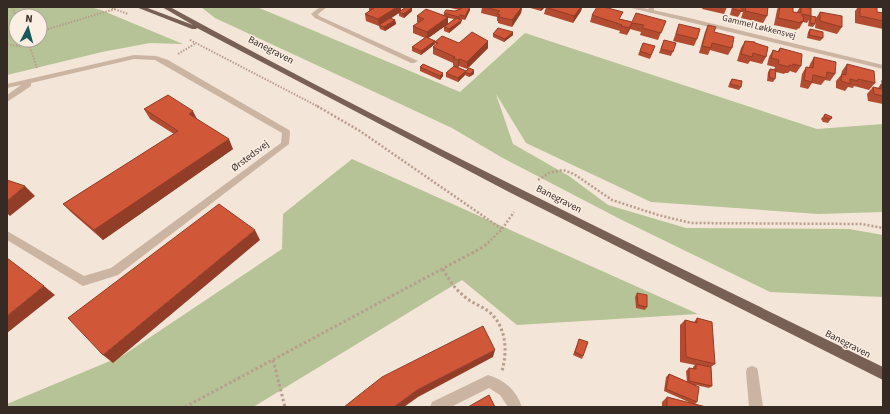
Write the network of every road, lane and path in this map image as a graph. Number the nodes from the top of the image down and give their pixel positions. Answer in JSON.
{"nodes":[{"id":1,"x":109,"y":7,"type":"edge"},
{"id":2,"x":139,"y":7,"type":"edge"},
{"id":3,"x":165,"y":7,"type":"edge"},
{"id":4,"x":324,"y":7,"type":"edge"},
{"id":5,"x":630,"y":7,"type":"edge"},
{"id":6,"x":115,"y":9,"type":"junction"},
{"id":7,"x":652,"y":9,"type":"edge"},
{"id":8,"x":135,"y":16,"type":"dead end"},
{"id":9,"x":48,"y":29,"type":"edge"},
{"id":10,"x":190,"y":40,"type":"dead end"},
{"id":11,"x":226,"y":40,"type":"junction"},
{"id":12,"x":197,"y":43,"type":"junction"},
{"id":13,"x":31,"y":48,"type":"edge"},
{"id":14,"x":414,"y":61,"type":"dead end"},
{"id":15,"x":165,"y":62,"type":"junction"},
{"id":16,"x":883,"y":67,"type":"edge"},
{"id":17,"x":33,"y":80,"type":"junction"},
{"id":18,"x":7,"y":86,"type":"edge"},
{"id":19,"x":7,"y":99,"type":"edge"},
{"id":20,"x":538,"y":180,"type":"dead end"},
{"id":21,"x":514,"y":212,"type":"dead end"},
{"id":22,"x":883,"y":228,"type":"edge"},
{"id":23,"x":502,"y":229,"type":"junction"},
{"id":24,"x":7,"y":235,"type":"edge"},
{"id":25,"x":443,"y":269,"type":"junction"},
{"id":26,"x":272,"y":360,"type":"junction"},
{"id":27,"x":752,"y":372,"type":"dead end"},
{"id":28,"x":883,"y":374,"type":"edge"},
{"id":29,"x":497,"y":384,"type":"junction"},
{"id":30,"x":185,"y":407,"type":"edge"},
{"id":31,"x":285,"y":407,"type":"edge"},
{"id":32,"x":437,"y":407,"type":"edge"},
{"id":33,"x":515,"y":407,"type":"edge"},
{"id":34,"x":756,"y":407,"type":"edge"}],
"edges":[{"from":1,"to":6,"type":"path"},
{"from":2,"to":11,"type":"main road","name":"Banegraven"},
{"from":3,"to":11,"type":"main road","name":"Banegraven"},
{"from":4,"to":14,"type":"street"},
{"from":5,"to":7,"type":"street","name":"Gammel Løkkensvej"},
{"from":6,"to":8,"type":"path"},
{"from":6,"to":9,"type":"path"},
{"from":7,"to":16,"type":"street","name":"Gammel Løkkensvej"},
{"from":10,"to":12,"type":"path"},
{"from":11,"to":28,"type":"main road","name":"Banegraven"},
{"from":12,"to":15,"type":"path"},
{"from":12,"to":23,"type":"path"},
{"from":13,"to":17,"type":"path"},
{"from":15,"to":17,"type":"street","name":"Ørstedsvej"},
{"from":15,"to":24,"type":"street","name":"Ørstedsvej"},
{"from":17,"to":18,"type":"street","name":"Ørstedsvej"},
{"from":17,"to":19,"type":"street"},
{"from":20,"to":22,"type":"path"},
{"from":21,"to":23,"type":"path"},
{"from":23,"to":25,"type":"path"},
{"from":25,"to":26,"type":"path"},
{"from":25,"to":29,"type":"path"},
{"from":26,"to":30,"type":"path"},
{"from":26,"to":31,"type":"path"},
{"from":27,"to":34,"type":"street"},
{"from":29,"to":32,"type":"street"},
{"from":29,"to":33,"type":"street"}]}
